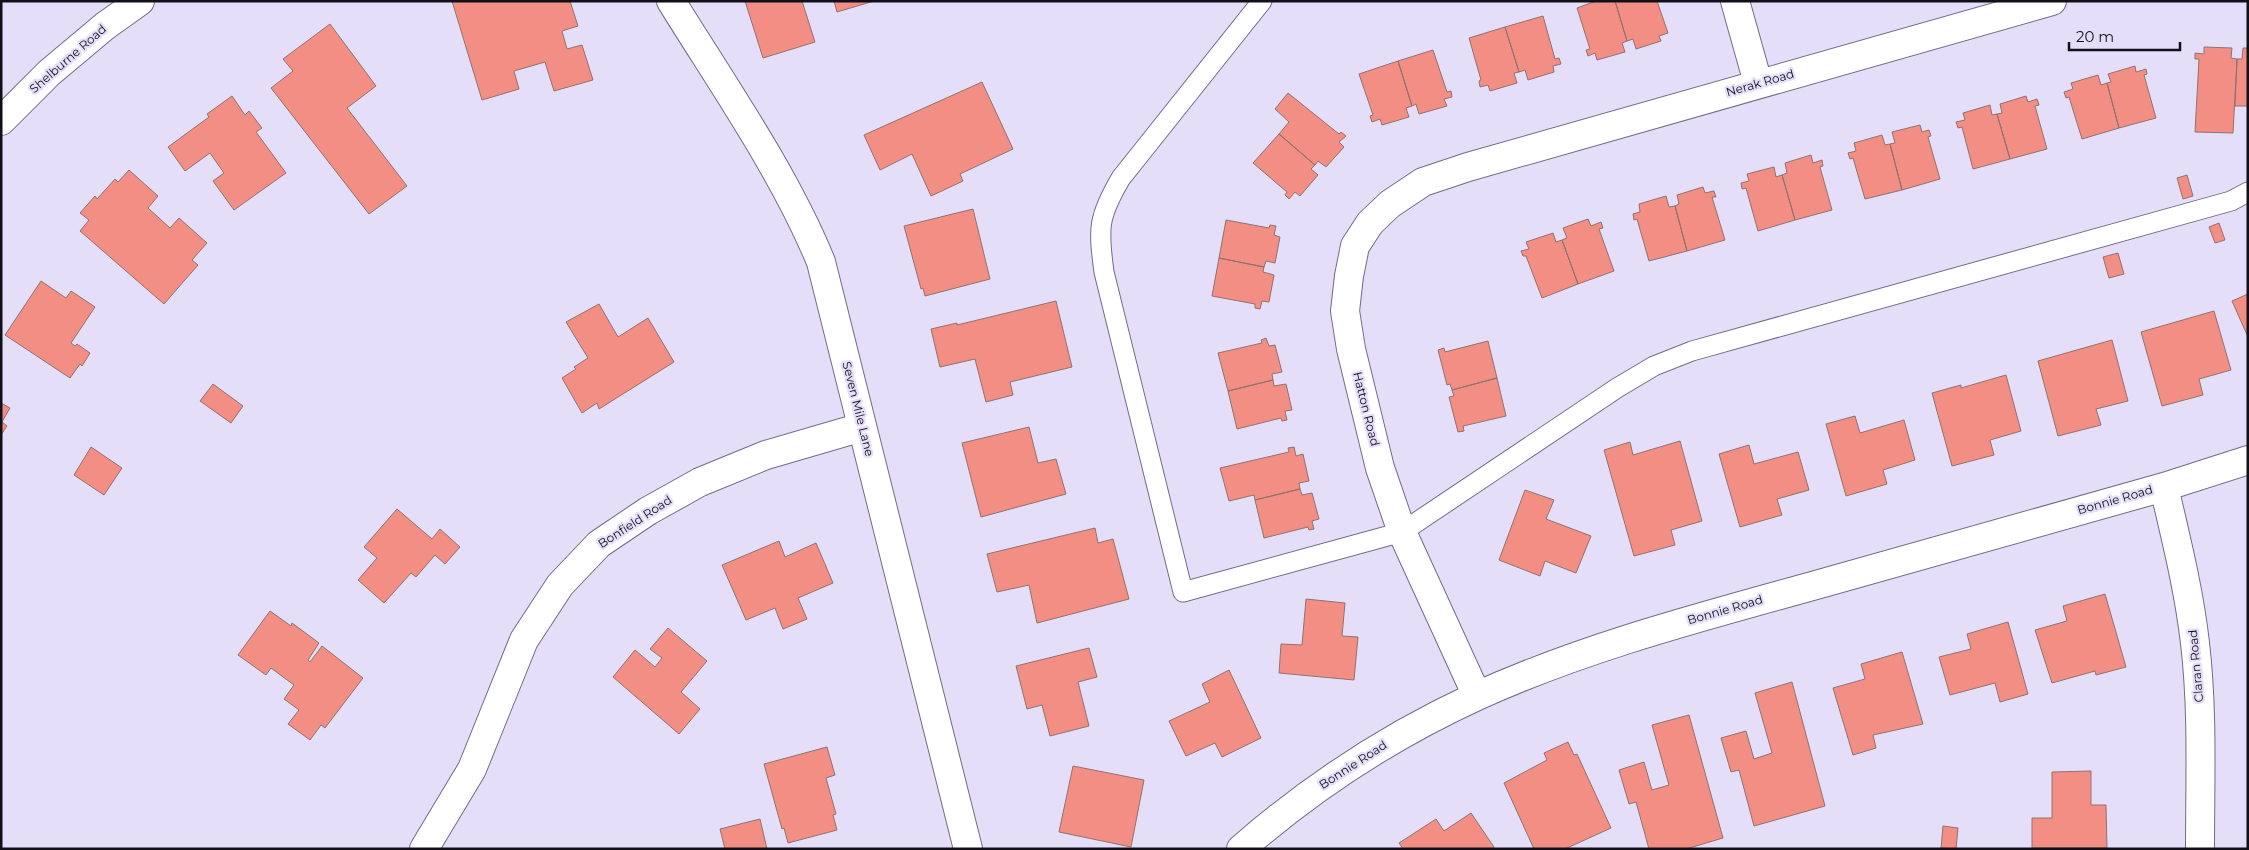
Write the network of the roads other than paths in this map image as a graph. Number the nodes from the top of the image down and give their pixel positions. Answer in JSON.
{"nodes":[{"id":1,"x":140,"y":1,"type":"edge"},
{"id":2,"x":672,"y":1,"type":"edge"},
{"id":3,"x":1262,"y":1,"type":"edge"},
{"id":4,"x":1735,"y":1,"type":"edge"},
{"id":5,"x":2052,"y":1,"type":"edge"},
{"id":6,"x":1758,"y":83,"type":"junction"},
{"id":7,"x":1,"y":121,"type":"edge"},
{"id":8,"x":1468,"y":167,"type":"joint"},
{"id":9,"x":2248,"y":192,"type":"edge"},
{"id":10,"x":862,"y":427,"type":"junction"},
{"id":11,"x":2248,"y":460,"type":"edge"},
{"id":12,"x":2164,"y":487,"type":"junction"},
{"id":13,"x":1402,"y":532,"type":"junction"},
{"id":14,"x":1477,"y":696,"type":"junction"},
{"id":15,"x":424,"y":849,"type":"edge"},
{"id":16,"x":968,"y":849,"type":"edge"},
{"id":17,"x":1242,"y":849,"type":"edge"},
{"id":18,"x":2200,"y":849,"type":"edge"}],
"edges":[{"from":1,"to":7,"type":"street","name":"Shelburne Road"},
{"from":2,"to":10,"type":"street","name":"Seven Mile Lane"},
{"from":3,"to":13,"type":"lane"},
{"from":4,"to":6,"type":"street"},
{"from":5,"to":6,"type":"street","name":"Nerak Road"},
{"from":6,"to":8,"type":"street","name":"Nerak Road"},
{"from":8,"to":13,"type":"street","name":"Hatton Road"},
{"from":9,"to":13,"type":"lane"},
{"from":10,"to":15,"type":"street","name":"Bonfield Road"},
{"from":10,"to":16,"type":"street","name":"Seven Mile Lane"},
{"from":11,"to":12,"type":"street","name":"Bonnie Road"},
{"from":12,"to":14,"type":"street","name":"Bonnie Road"},
{"from":12,"to":18,"type":"street","name":"Claran Road"},
{"from":13,"to":14,"type":"street","name":"Hatton Road"},
{"from":14,"to":17,"type":"street","name":"Bonnie Road"}]}
